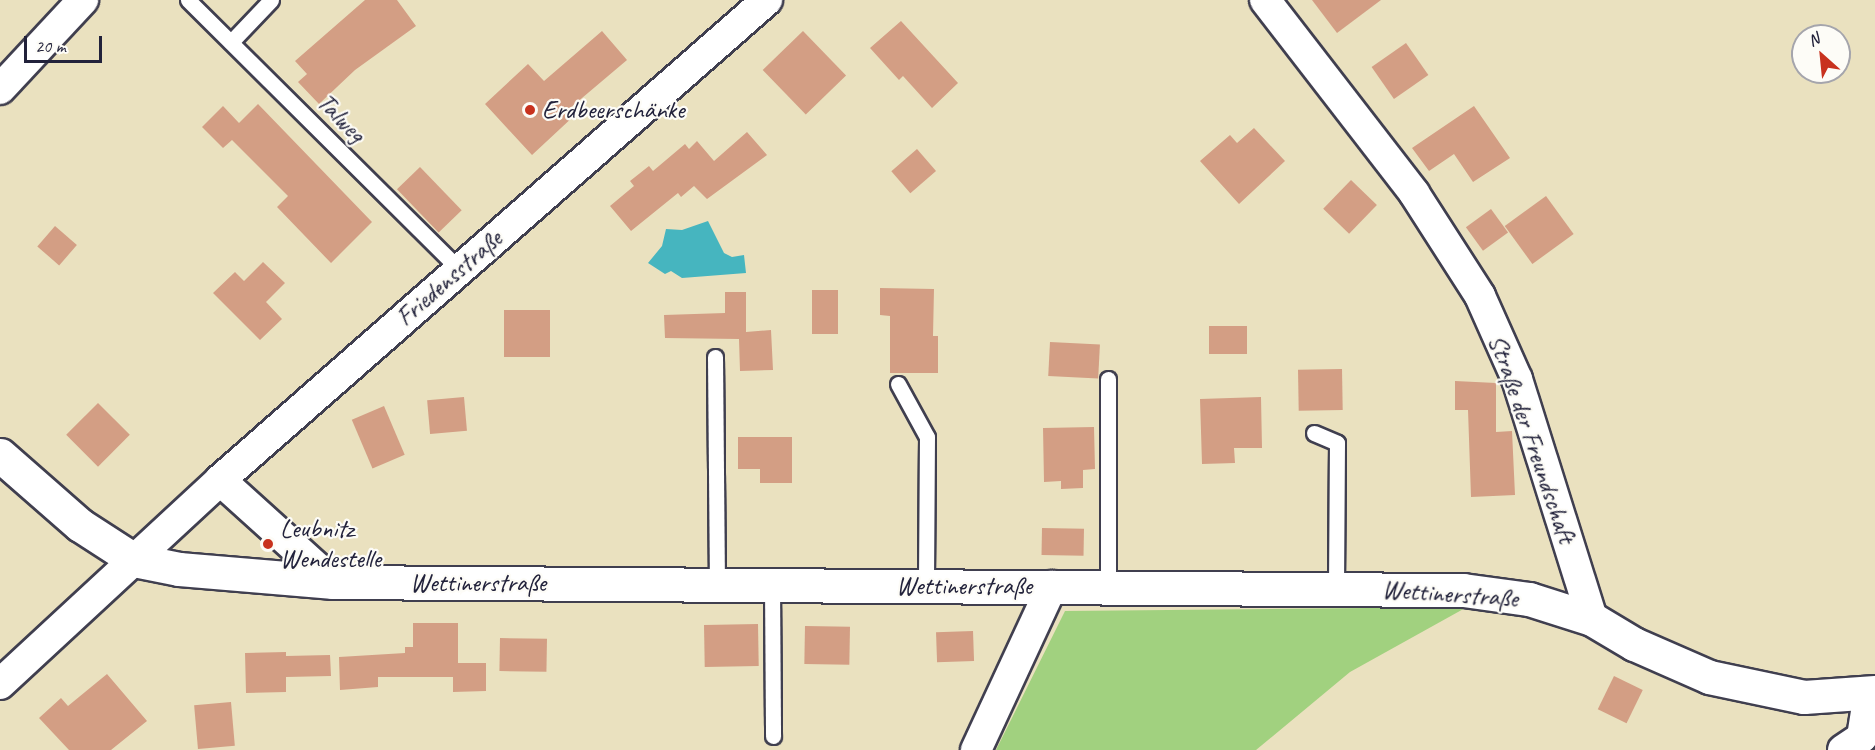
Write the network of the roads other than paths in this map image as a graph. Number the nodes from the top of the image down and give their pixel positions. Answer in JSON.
{"nodes":[{"id":1,"x":83,"y":0,"type":"edge"},
{"id":2,"x":188,"y":0,"type":"edge"},
{"id":3,"x":271,"y":0,"type":"edge"},
{"id":4,"x":1265,"y":0,"type":"edge"},
{"id":5,"x":760,"y":2,"type":"edge"},
{"id":6,"x":231,"y":42,"type":"junction"},
{"id":7,"x":0,"y":89,"type":"edge"},
{"id":8,"x":459,"y":269,"type":"junction"},
{"id":9,"x":714,"y":357,"type":"dead end"},
{"id":10,"x":1108,"y":379,"type":"dead end"},
{"id":11,"x":898,"y":384,"type":"dead end"},
{"id":12,"x":1314,"y":433,"type":"dead end"},
{"id":13,"x":0,"y":455,"type":"edge"},
{"id":14,"x":220,"y":480,"type":"junction"},
{"id":15,"x":134,"y":560,"type":"junction"},
{"id":16,"x":333,"y":582,"type":"junction"},
{"id":17,"x":717,"y":584,"type":"junction"},
{"id":18,"x":772,"y":585,"type":"junction"},
{"id":19,"x":926,"y":586,"type":"junction"},
{"id":20,"x":1052,"y":586,"type":"junction"},
{"id":21,"x":1108,"y":587,"type":"junction"},
{"id":22,"x":1336,"y":588,"type":"junction"},
{"id":23,"x":1592,"y":619,"type":"junction"},
{"id":24,"x":0,"y":684,"type":"edge"},
{"id":25,"x":1872,"y":692,"type":"edge"},
{"id":26,"x":773,"y":736,"type":"dead end"},
{"id":27,"x":976,"y":750,"type":"edge"},
{"id":28,"x":1843,"y":750,"type":"edge"}],
"edges":[{"from":1,"to":7,"type":"street"},
{"from":2,"to":6,"type":"lane","name":"Talweg"},
{"from":3,"to":6,"type":"lane"},
{"from":4,"to":23,"type":"street","name":"Straße der Freundschaft"},
{"from":5,"to":8,"type":"street","name":"Friedensstraße"},
{"from":6,"to":8,"type":"lane","name":"Talweg"},
{"from":8,"to":14,"type":"street","name":"Friedensstraße"},
{"from":9,"to":17,"type":"lane"},
{"from":10,"to":21,"type":"lane"},
{"from":11,"to":19,"type":"lane"},
{"from":12,"to":22,"type":"lane"},
{"from":13,"to":15,"type":"street"},
{"from":14,"to":15,"type":"street","name":"Friedensstraße"},
{"from":14,"to":16,"type":"street"},
{"from":15,"to":16,"type":"street","name":"Wettinerstraße"},
{"from":15,"to":24,"type":"street","name":"Friedensstraße"},
{"from":16,"to":17,"type":"street","name":"Wettinerstraße"},
{"from":17,"to":18,"type":"street","name":"Wettinerstraße"},
{"from":18,"to":19,"type":"street","name":"Wettinerstraße"},
{"from":18,"to":26,"type":"lane"},
{"from":19,"to":20,"type":"street","name":"Wettinerstraße"},
{"from":20,"to":21,"type":"street","name":"Wettinerstraße"},
{"from":20,"to":27,"type":"street"},
{"from":21,"to":22,"type":"street","name":"Wettinerstraße"},
{"from":22,"to":23,"type":"street","name":"Wettinerstraße"},
{"from":23,"to":25,"type":"street"},
{"from":25,"to":28,"type":"street"}]}
